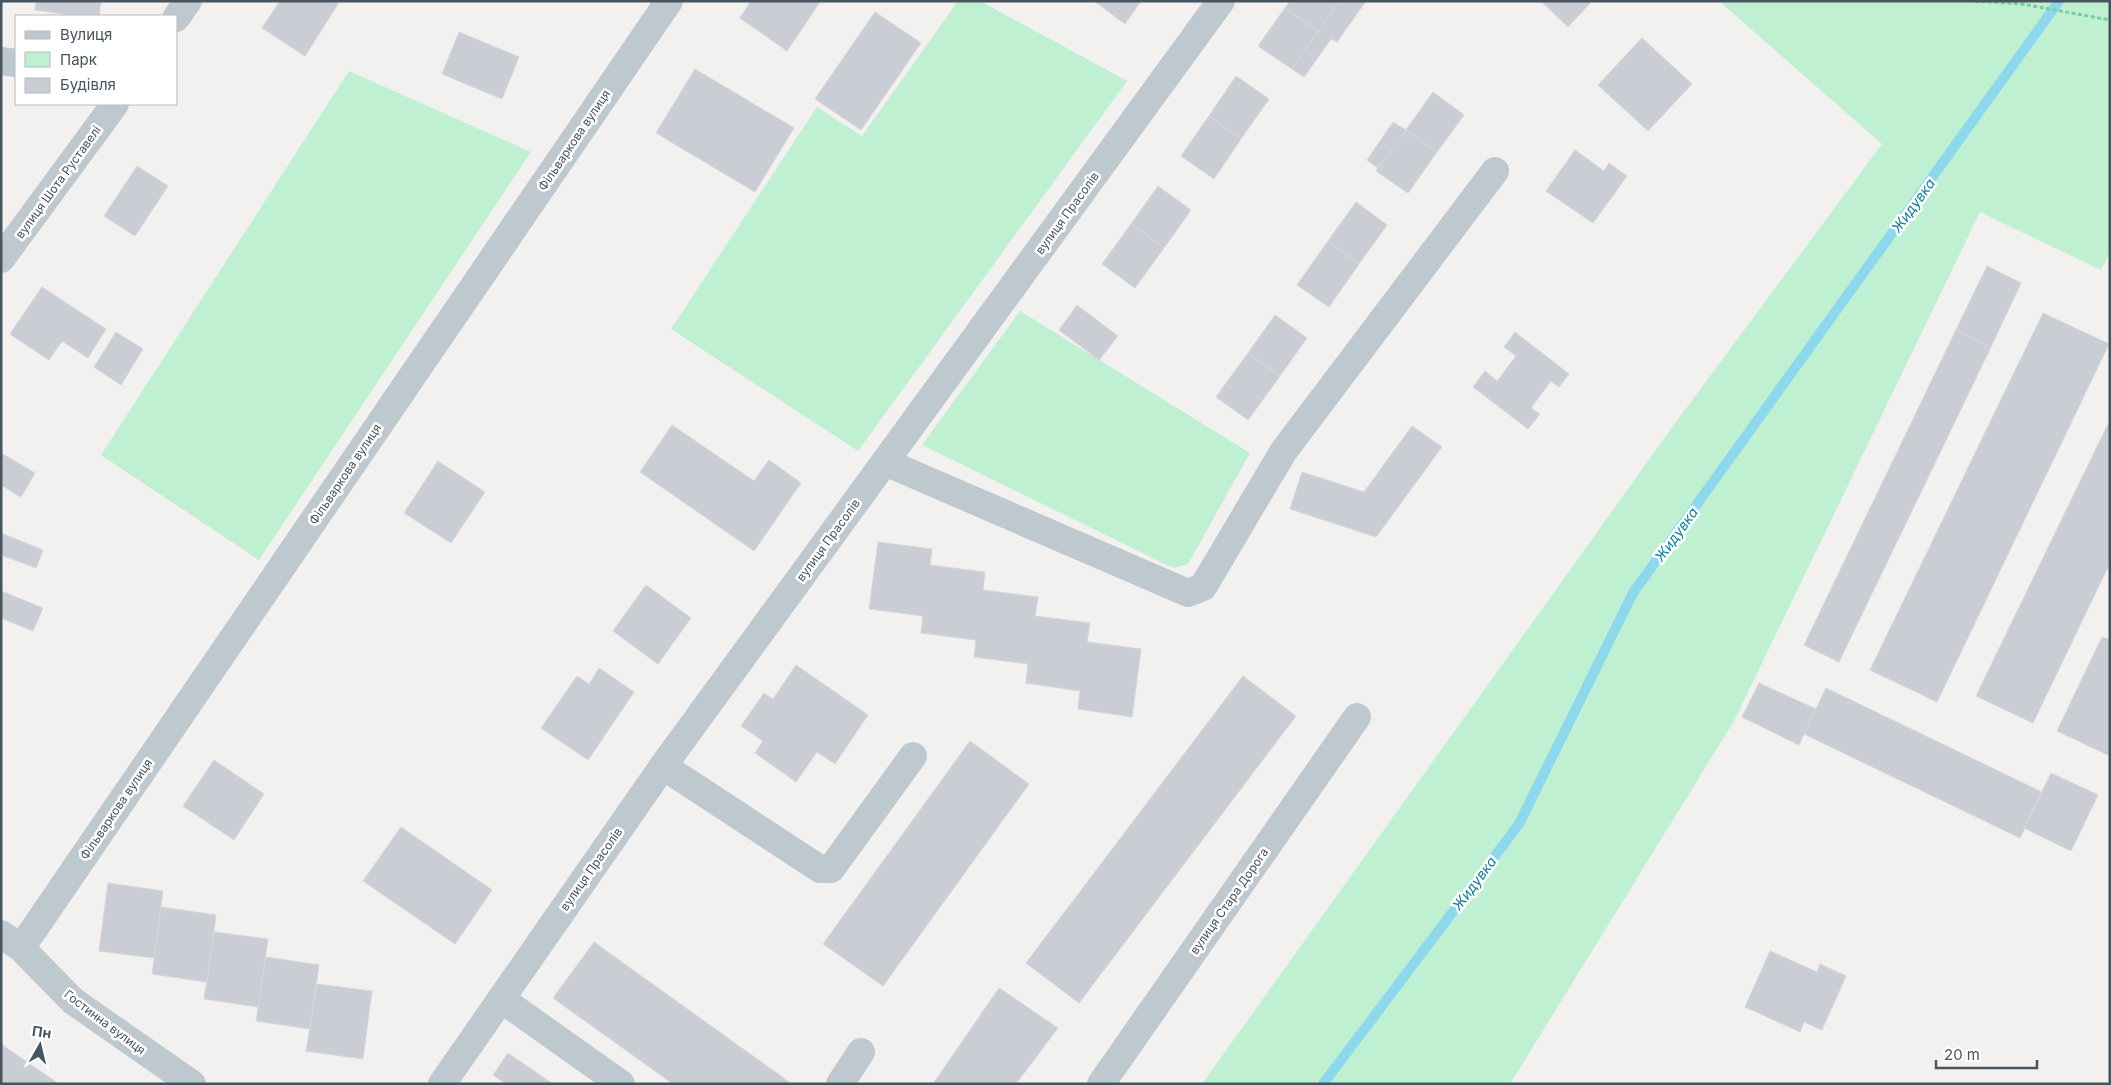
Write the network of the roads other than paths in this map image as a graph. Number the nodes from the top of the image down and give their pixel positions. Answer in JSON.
{"nodes":[{"id":1,"x":188,"y":1,"type":"edge"},
{"id":2,"x":670,"y":1,"type":"edge"},
{"id":3,"x":1221,"y":1,"type":"edge"},
{"id":4,"x":178,"y":15,"type":"edge"},
{"id":5,"x":1,"y":61,"type":"edge"},
{"id":6,"x":15,"y":63,"type":"edge"},
{"id":7,"x":114,"y":105,"type":"edge"},
{"id":8,"x":1495,"y":172,"type":"dead end"},
{"id":9,"x":1,"y":259,"type":"edge"},
{"id":10,"x":885,"y":462,"type":"junction"},
{"id":11,"x":1357,"y":717,"type":"dead end"},
{"id":12,"x":913,"y":756,"type":"dead end"},
{"id":13,"x":663,"y":766,"type":"junction"},
{"id":14,"x":11,"y":941,"type":"edge"},
{"id":15,"x":501,"y":999,"type":"junction"},
{"id":16,"x":861,"y":1052,"type":"dead end"},
{"id":17,"x":192,"y":1084,"type":"edge"},
{"id":18,"x":442,"y":1084,"type":"edge"},
{"id":19,"x":621,"y":1084,"type":"edge"},
{"id":20,"x":840,"y":1084,"type":"edge"},
{"id":21,"x":1101,"y":1084,"type":"edge"}],
"edges":[{"from":1,"to":4,"type":"street"},
{"from":2,"to":14,"type":"street","name":"Фільваркова вулиця"},
{"from":3,"to":10,"type":"street","name":"вулиця Прасолів"},
{"from":5,"to":6,"type":"street"},
{"from":7,"to":9,"type":"street","name":"вулиця Шота Руставелі"},
{"from":8,"to":10,"type":"street"},
{"from":10,"to":13,"type":"street","name":"вулиця Прасолів"},
{"from":11,"to":21,"type":"street","name":"вулиця Стара Дорога"},
{"from":12,"to":13,"type":"street"},
{"from":13,"to":15,"type":"street","name":"вулиця Прасолів"},
{"from":14,"to":17,"type":"street","name":"Гостинна вулиця"},
{"from":15,"to":18,"type":"street","name":"вулиця Прасолів"},
{"from":15,"to":19,"type":"street"},
{"from":16,"to":20,"type":"street"}]}
